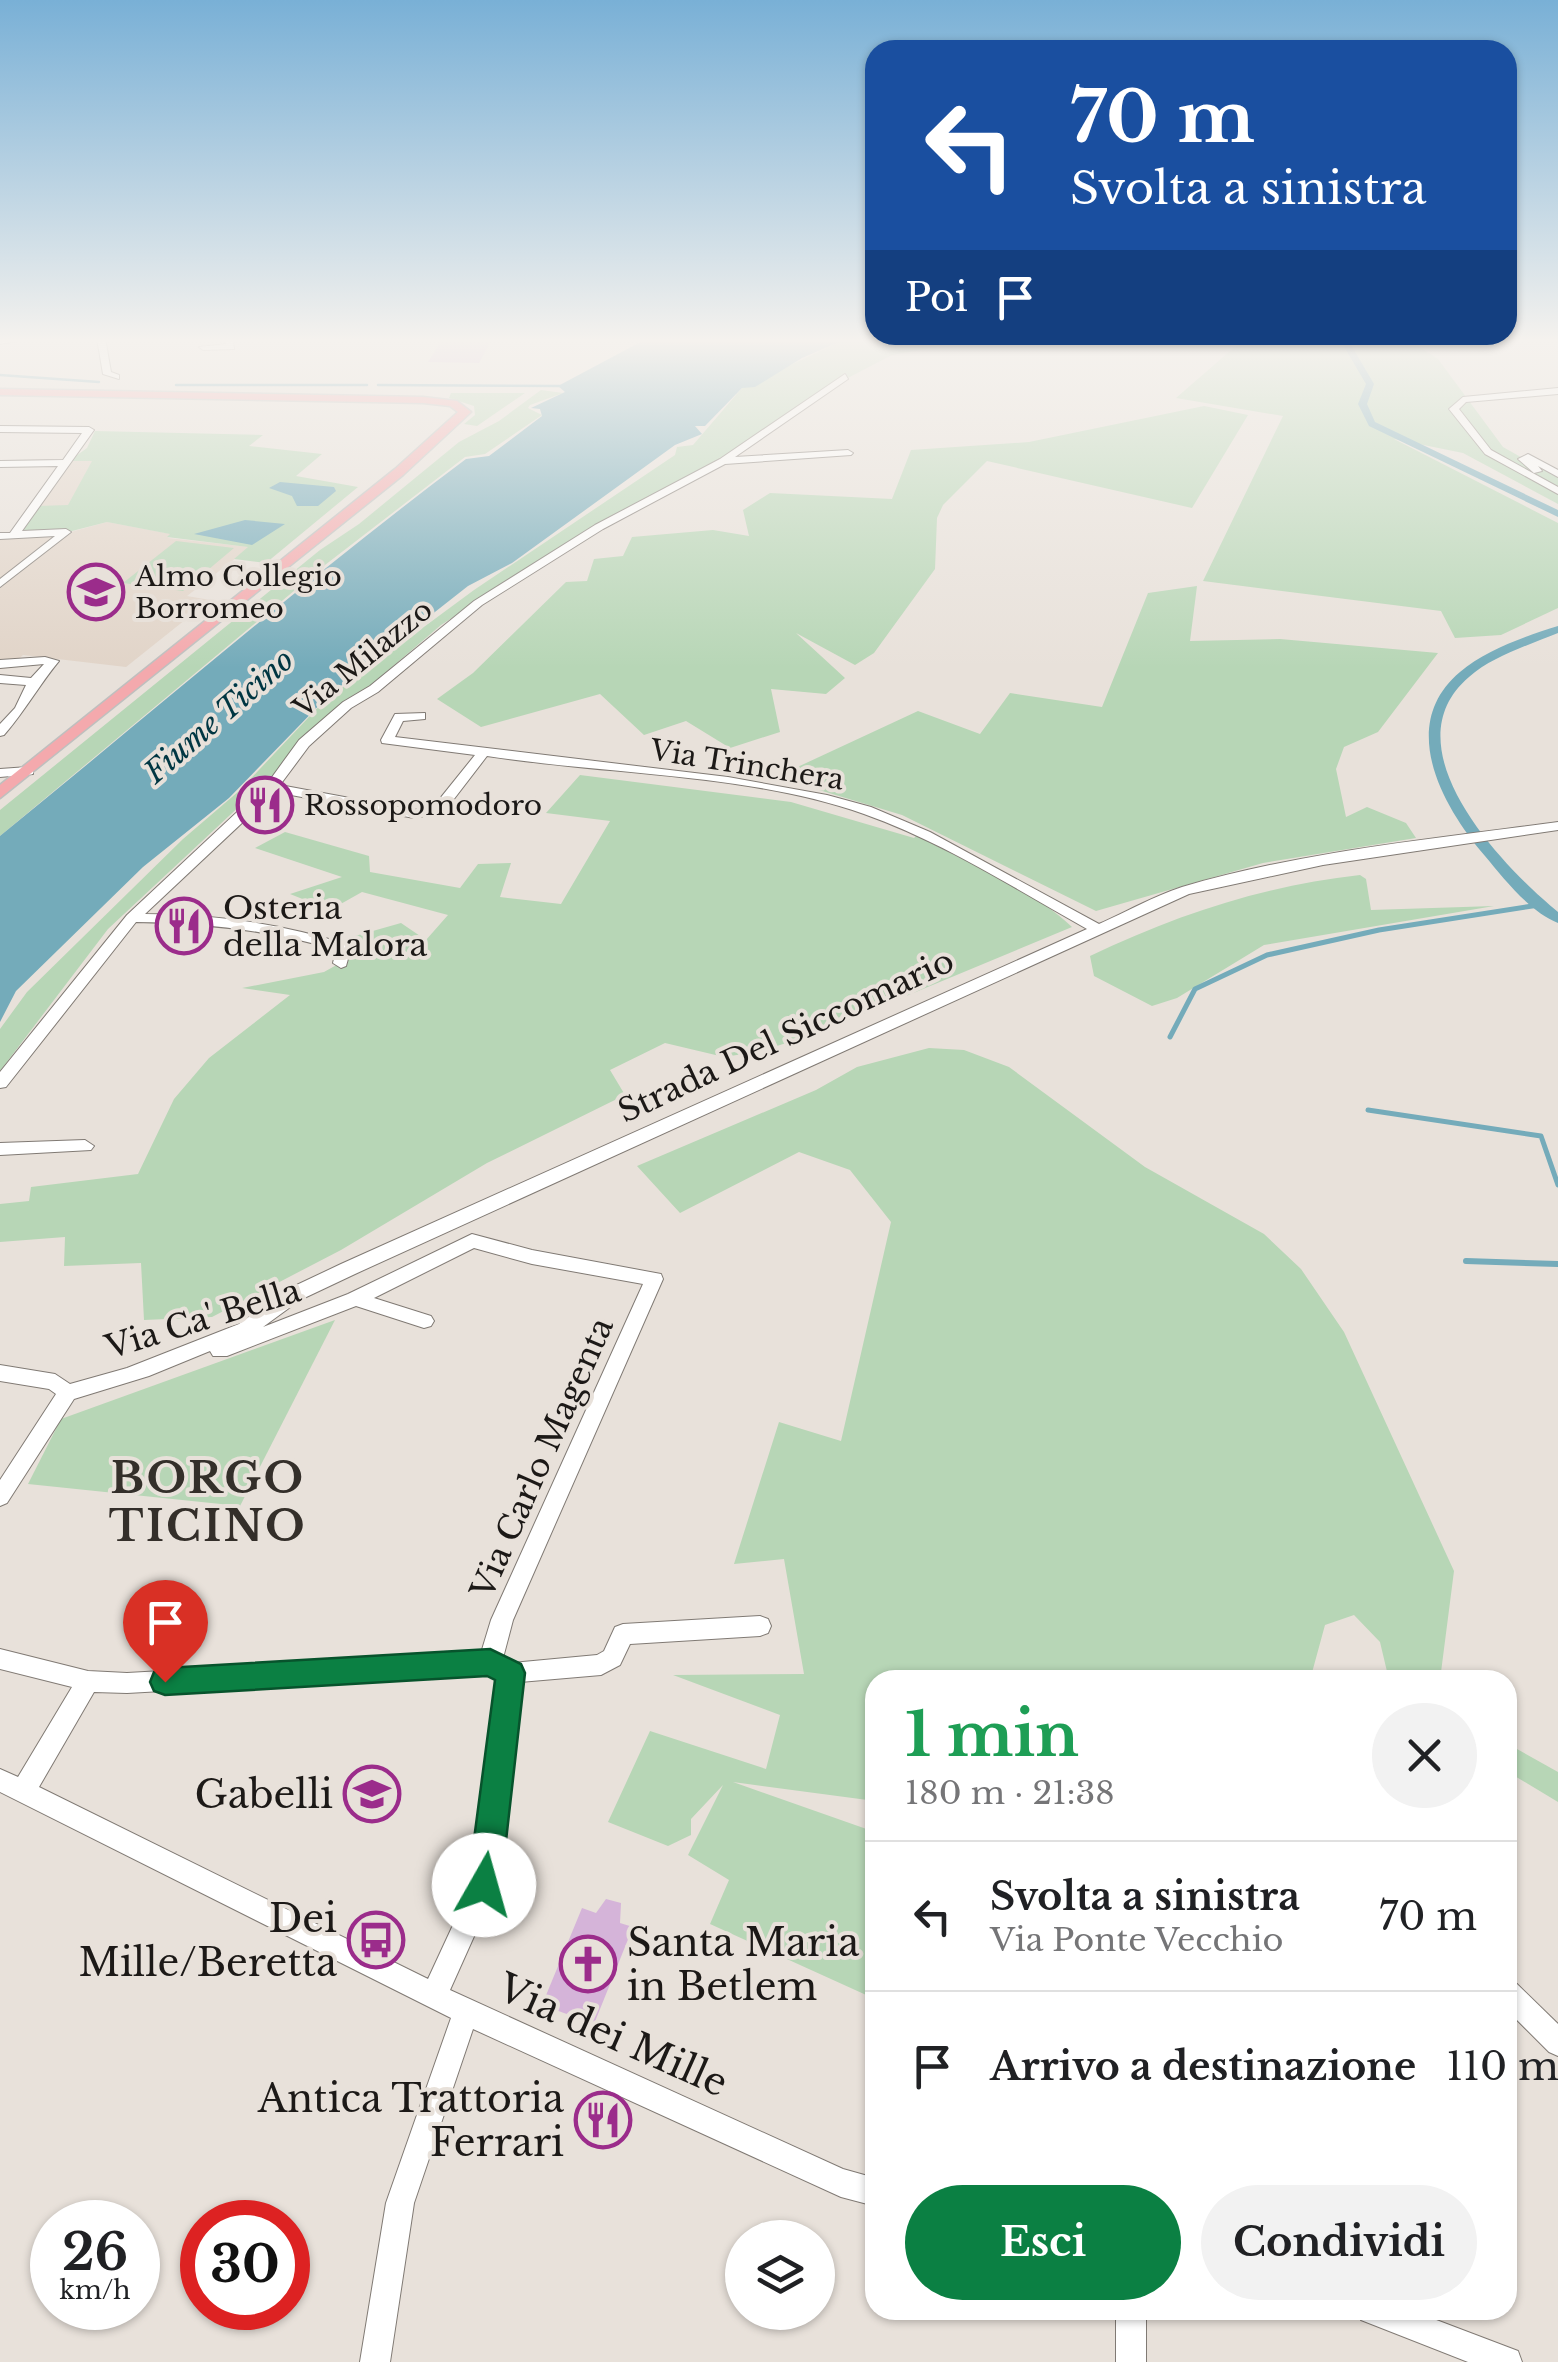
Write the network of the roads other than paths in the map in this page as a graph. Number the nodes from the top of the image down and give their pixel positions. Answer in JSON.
{"nodes":[{"id":1,"x":75,"y":448,"type":"edge"},
{"id":2,"x":428,"y":448,"type":"edge"},
{"id":3,"x":742,"y":448,"type":"edge"},
{"id":4,"x":1485,"y":448,"type":"edge"},
{"id":5,"x":848,"y":452,"type":"dead end"},
{"id":6,"x":723,"y":461,"type":"junction"},
{"id":7,"x":63,"y":463,"type":"junction"},
{"id":8,"x":0,"y":464,"type":"edge"},
{"id":9,"x":1558,"y":474,"type":"edge"},
{"id":10,"x":1546,"y":485,"type":"junction"},
{"id":11,"x":1558,"y":491,"type":"edge"},
{"id":12,"x":9,"y":536,"type":"edge"},
{"id":13,"x":0,"y":584,"type":"edge"},
{"id":14,"x":0,"y":664,"type":"edge"},
{"id":15,"x":0,"y":679,"type":"edge"},
{"id":16,"x":34,"y":682,"type":"junction"},
{"id":17,"x":421,"y":716,"type":"dead end"},
{"id":18,"x":0,"y":732,"type":"edge"},
{"id":19,"x":484,"y":752,"type":"junction"},
{"id":20,"x":28,"y":771,"type":"junction"},
{"id":21,"x":0,"y":773,"type":"edge"},
{"id":22,"x":272,"y":787,"type":"junction"},
{"id":23,"x":0,"y":793,"type":"edge"},
{"id":24,"x":1558,"y":830,"type":"edge"},
{"id":25,"x":132,"y":918,"type":"junction"},
{"id":26,"x":1095,"y":928,"type":"junction"},
{"id":27,"x":341,"y":962,"type":"dead end"},
{"id":28,"x":0,"y":1083,"type":"edge"},
{"id":29,"x":85,"y":1146,"type":"dead end"},
{"id":30,"x":0,"y":1149,"type":"edge"},
{"id":31,"x":654,"y":1279,"type":"joint"},
{"id":32,"x":355,"y":1300,"type":"junction"},
{"id":33,"x":424,"y":1320,"type":"dead end"},
{"id":34,"x":0,"y":1373,"type":"edge"},
{"id":35,"x":134,"y":1373,"type":"junction"},
{"id":36,"x":67,"y":1393,"type":"junction"},
{"id":37,"x":0,"y":1498,"type":"edge"},
{"id":38,"x":760,"y":1626,"type":"dead end"},
{"id":39,"x":0,"y":1659,"type":"edge"},
{"id":40,"x":500,"y":1668,"type":"junction"},
{"id":41,"x":88,"y":1681,"type":"junction"},
{"id":42,"x":12,"y":1784,"type":"edge"},
{"id":43,"x":434,"y":1996,"type":"junction"},
{"id":44,"x":1517,"y":2002,"type":"edge"},
{"id":45,"x":466,"y":2012,"type":"junction"},
{"id":46,"x":1558,"y":2043,"type":"edge"},
{"id":47,"x":865,"y":2189,"type":"edge"},
{"id":48,"x":1132,"y":2320,"type":"edge"},
{"id":49,"x":1397,"y":2320,"type":"edge"},
{"id":50,"x":375,"y":2362,"type":"edge"},
{"id":51,"x":1131,"y":2362,"type":"edge"},
{"id":52,"x":1507,"y":2362,"type":"edge"}],
"edges":[{"from":1,"to":7,"type":"street"},
{"from":2,"to":20,"type":"main road"},
{"from":3,"to":6,"type":"street","name":"Via Milazzo"},
{"from":4,"to":10,"type":"street"},
{"from":5,"to":6,"type":"street"},
{"from":6,"to":22,"type":"street","name":"Via Milazzo"},
{"from":7,"to":8,"type":"street"},
{"from":7,"to":12,"type":"street"},
{"from":9,"to":10,"type":"street"},
{"from":10,"to":11,"type":"street"},
{"from":12,"to":13,"type":"street"},
{"from":14,"to":16,"type":"street"},
{"from":15,"to":16,"type":"street"},
{"from":16,"to":18,"type":"street"},
{"from":17,"to":19,"type":"street","name":"Via Trinchera"},
{"from":19,"to":22,"type":"street"},
{"from":19,"to":26,"type":"street","name":"Via Trinchera"},
{"from":20,"to":21,"type":"street"},
{"from":20,"to":23,"type":"main road"},
{"from":22,"to":25,"type":"street","name":"Via Milazzo"},
{"from":24,"to":26,"type":"street","name":"Strada Del Siccomario"},
{"from":25,"to":27,"type":"street"},
{"from":25,"to":28,"type":"street","name":"Via Milazzo"},
{"from":26,"to":35,"type":"street","name":"Strada Del Siccomario"},
{"from":29,"to":30,"type":"street"},
{"from":31,"to":32,"type":"street","name":"Via Ca' Bella"},
{"from":31,"to":40,"type":"street","name":"Via Carlo Magenta"},
{"from":32,"to":33,"type":"street"},
{"from":32,"to":35,"type":"street","name":"Via Ca' Bella"},
{"from":34,"to":36,"type":"street"},
{"from":35,"to":36,"type":"street","name":"Via Ca' Bella"},
{"from":36,"to":37,"type":"street"},
{"from":38,"to":40,"type":"street"},
{"from":39,"to":41,"type":"street"},
{"from":40,"to":41,"type":"street"},
{"from":40,"to":43,"type":"street","name":"Via Carlo Magenta"},
{"from":41,"to":42,"type":"street"},
{"from":42,"to":43,"type":"street","name":"Via dei Mille"},
{"from":43,"to":45,"type":"street","name":"Via dei Mille"},
{"from":44,"to":46,"type":"street"},
{"from":45,"to":47,"type":"street","name":"Via dei Mille"},
{"from":45,"to":50,"type":"street"},
{"from":48,"to":51,"type":"street"},
{"from":49,"to":52,"type":"street"}]}
